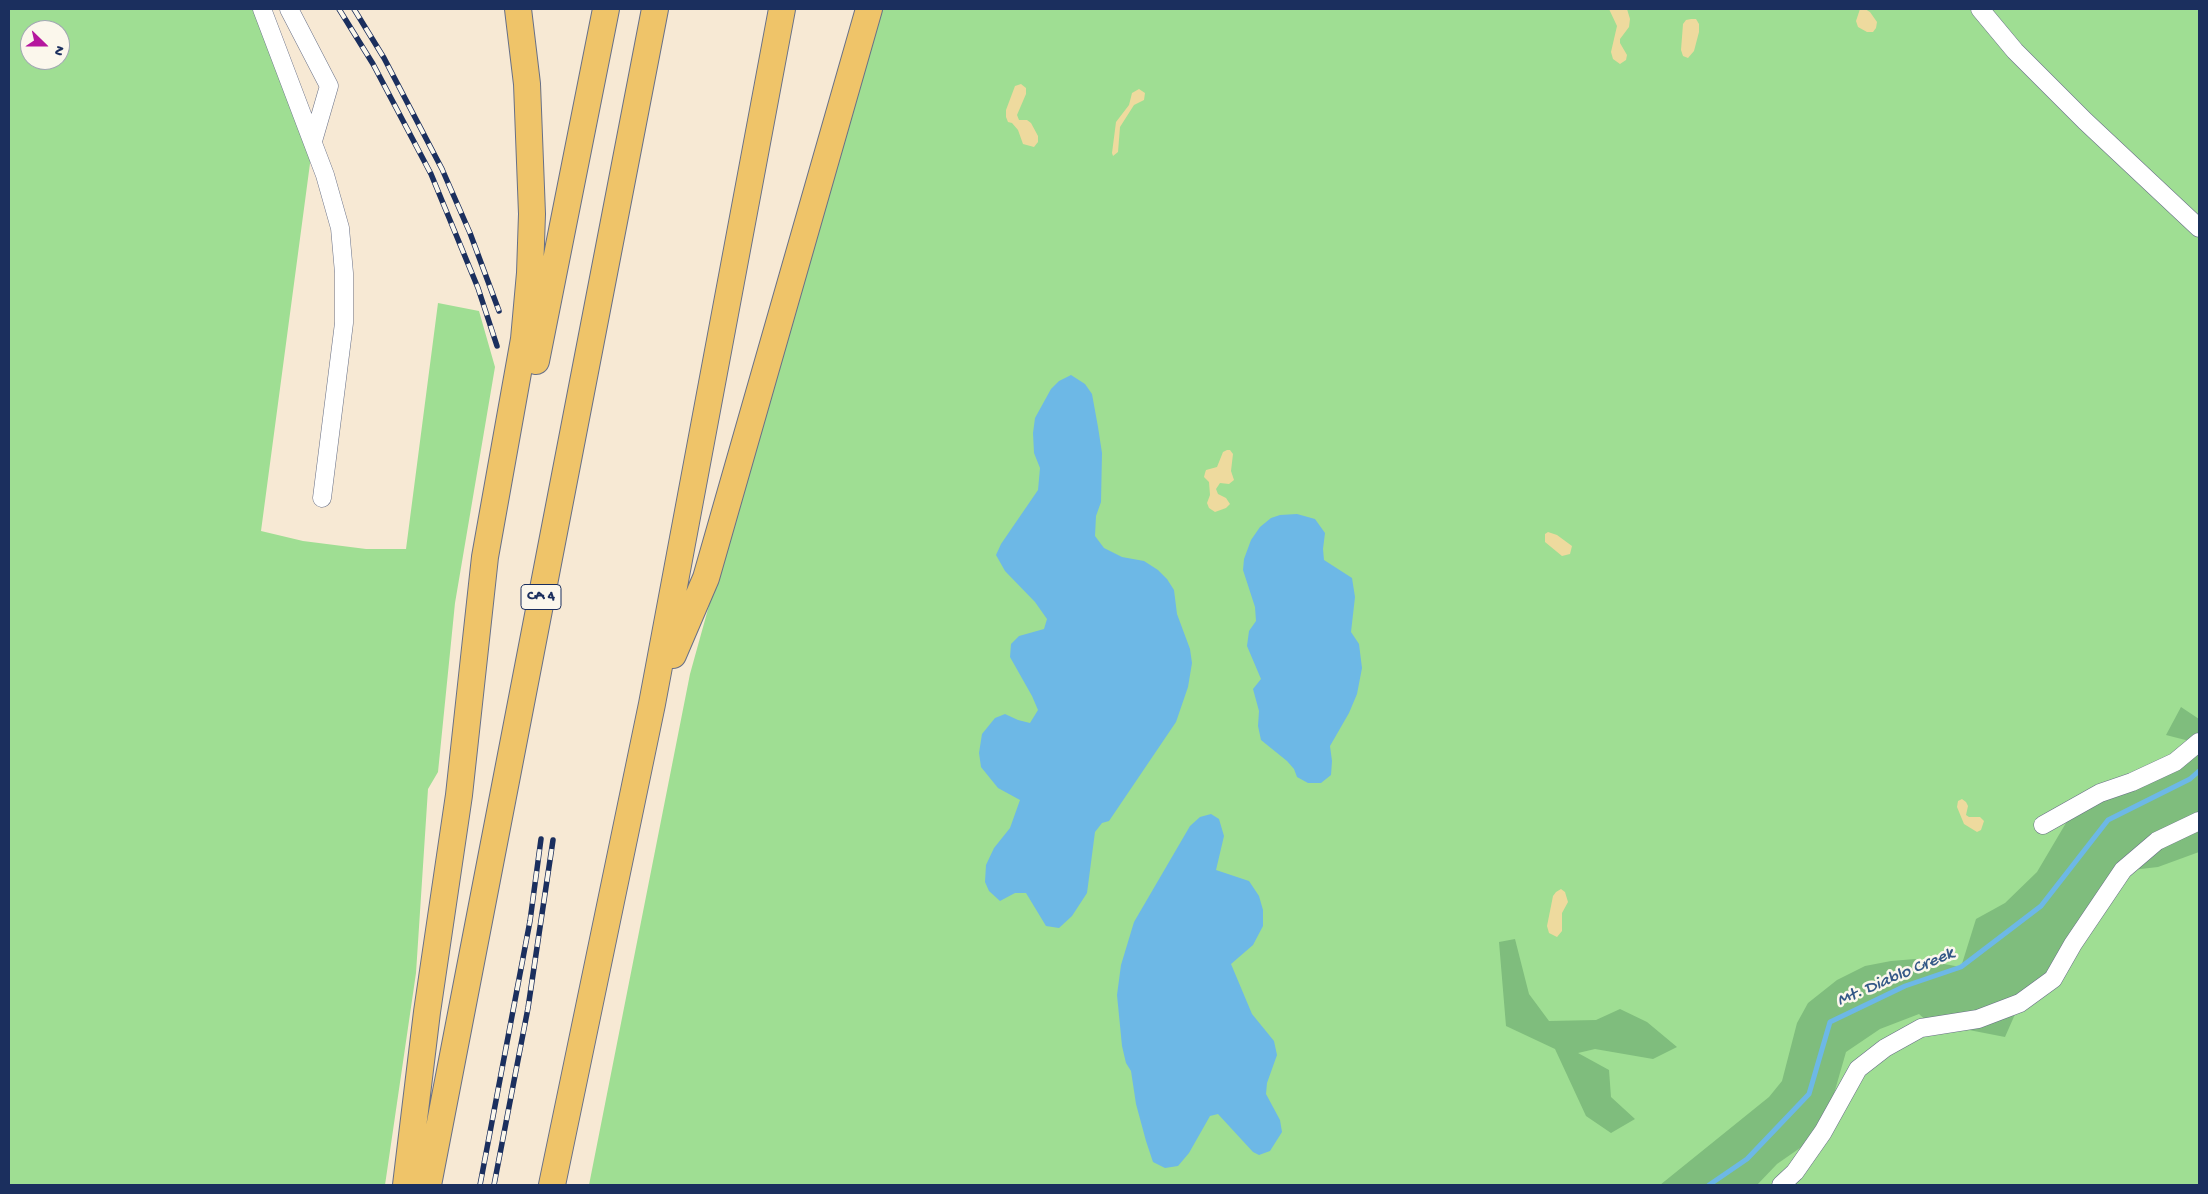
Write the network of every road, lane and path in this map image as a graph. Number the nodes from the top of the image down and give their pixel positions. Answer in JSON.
{"nodes":[{"id":1,"x":262,"y":9,"type":"edge"},
{"id":2,"x":289,"y":9,"type":"edge"},
{"id":3,"x":518,"y":9,"type":"edge"},
{"id":4,"x":606,"y":9,"type":"edge"},
{"id":5,"x":656,"y":9,"type":"edge"},
{"id":6,"x":782,"y":9,"type":"edge"},
{"id":7,"x":869,"y":9,"type":"edge"},
{"id":8,"x":1980,"y":9,"type":"edge"},
{"id":9,"x":313,"y":141,"type":"junction"},
{"id":10,"x":2199,"y":228,"type":"edge"},
{"id":11,"x":322,"y":498,"type":"dead end"},
{"id":12,"x":475,"y":636,"type":"junction"},
{"id":13,"x":652,"y":704,"type":"junction"},
{"id":14,"x":2199,"y":742,"type":"edge"},
{"id":15,"x":2199,"y":821,"type":"edge"},
{"id":16,"x":2043,"y":825,"type":"dead end"},
{"id":17,"x":406,"y":1185,"type":"edge"},
{"id":18,"x":428,"y":1185,"type":"edge"},
{"id":19,"x":552,"y":1185,"type":"edge"},
{"id":20,"x":1781,"y":1185,"type":"edge"}],
"edges":[{"from":1,"to":9,"type":"lane"},
{"from":2,"to":9,"type":"lane"},
{"from":3,"to":12,"type":"highway"},
{"from":4,"to":12,"type":"highway"},
{"from":5,"to":18,"type":"highway","number":"CA 4"},
{"from":6,"to":13,"type":"highway"},
{"from":7,"to":13,"type":"highway"},
{"from":8,"to":10,"type":"lane"},
{"from":9,"to":11,"type":"lane"},
{"from":12,"to":17,"type":"highway"},
{"from":13,"to":19,"type":"highway"},
{"from":14,"to":16,"type":"lane"},
{"from":15,"to":20,"type":"lane"}]}
